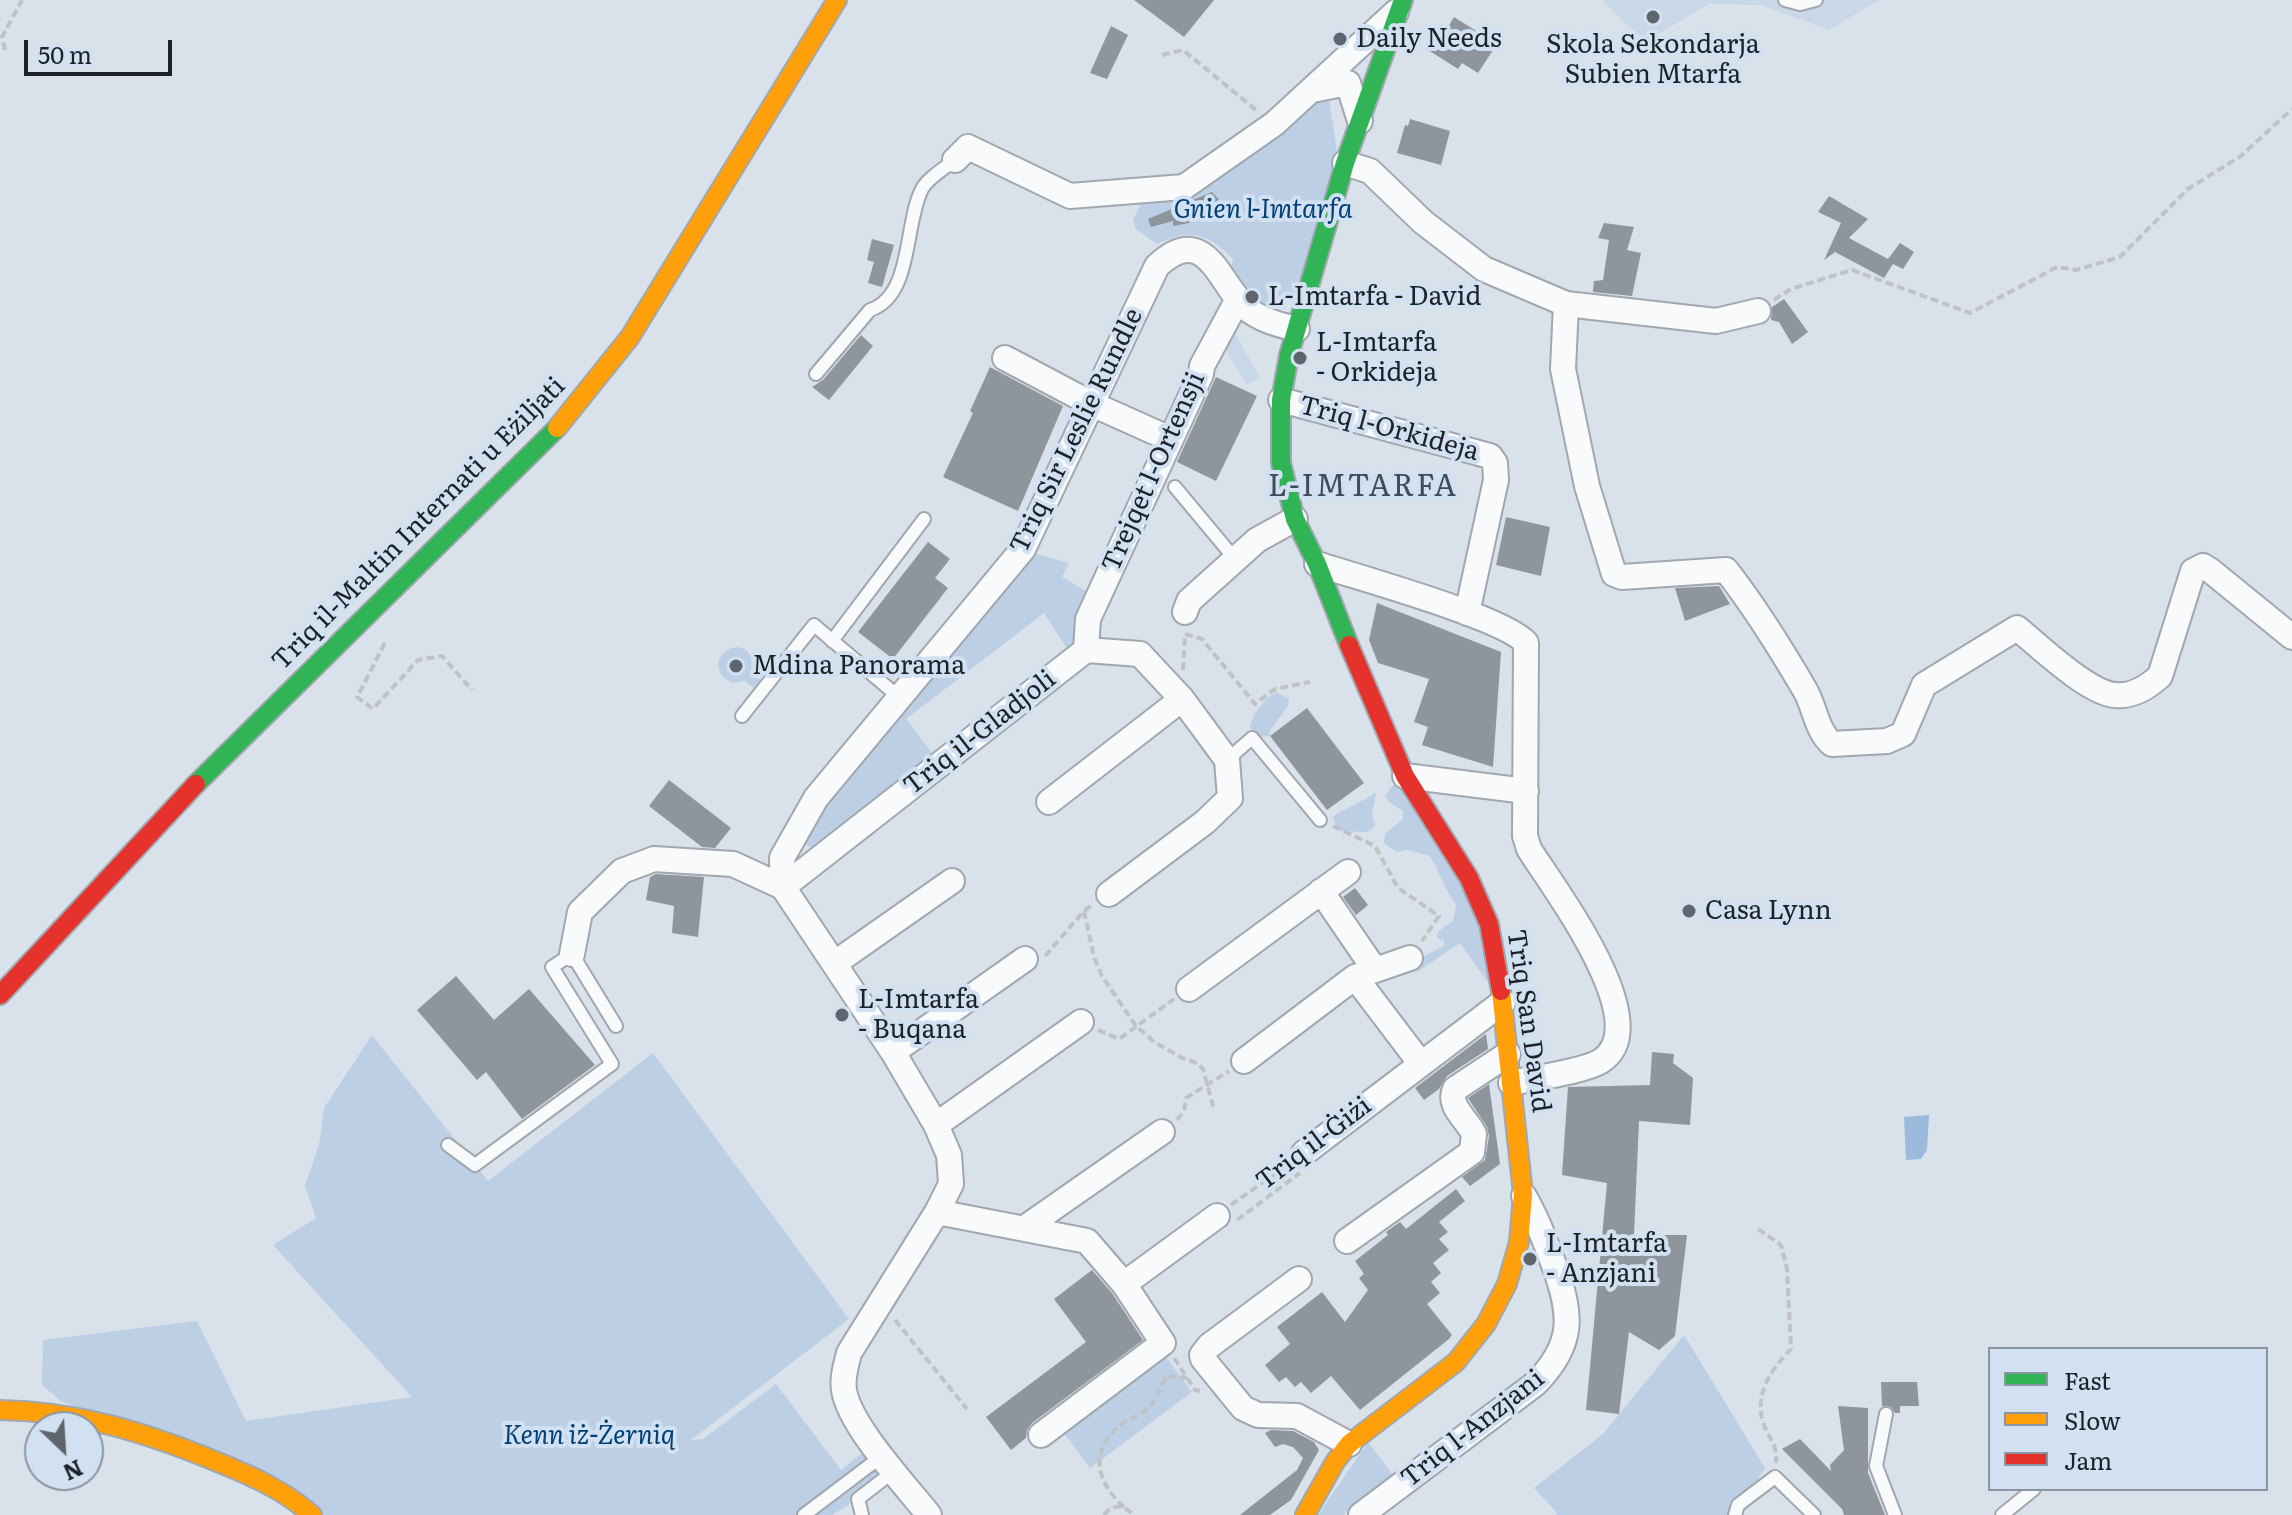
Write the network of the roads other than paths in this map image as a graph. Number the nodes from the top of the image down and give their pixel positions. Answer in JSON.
{"nodes":[{"id":1,"x":837,"y":0,"type":"edge"},
{"id":2,"x":1785,"y":0,"type":"edge"},
{"id":3,"x":1816,"y":0,"type":"edge"},
{"id":4,"x":1400,"y":5,"type":"edge"},
{"id":5,"x":809,"y":10,"type":"dead end"},
{"id":6,"x":1343,"y":60,"type":"junction"},
{"id":7,"x":1376,"y":72,"type":"junction"},
{"id":8,"x":1310,"y":90,"type":"junction"},
{"id":9,"x":1360,"y":121,"type":"junction"},
{"id":10,"x":955,"y":160,"type":"joint"},
{"id":11,"x":1345,"y":163,"type":"junction"},
{"id":12,"x":1238,"y":299,"type":"junction"},
{"id":13,"x":1566,"y":304,"type":"junction"},
{"id":14,"x":1758,"y":311,"type":"road end"},
{"id":15,"x":1297,"y":329,"type":"junction"},
{"id":16,"x":1005,"y":358,"type":"dead end"},
{"id":17,"x":816,"y":374,"type":"dead end"},
{"id":18,"x":1281,"y":400,"type":"junction"},
{"id":19,"x":1092,"y":404,"type":"junction"},
{"id":20,"x":1170,"y":439,"type":"junction"},
{"id":21,"x":1175,"y":487,"type":"dead end"},
{"id":22,"x":924,"y":519,"type":"dead end"},
{"id":23,"x":1295,"y":519,"type":"junction"},
{"id":24,"x":1235,"y":559,"type":"junction"},
{"id":25,"x":1317,"y":564,"type":"junction"},
{"id":26,"x":368,"y":588,"type":"dead end"},
{"id":27,"x":1467,"y":613,"type":"junction"},
{"id":28,"x":1185,"y":623,"type":"road end"},
{"id":29,"x":2292,"y":637,"type":"edge"},
{"id":30,"x":832,"y":641,"type":"junction"},
{"id":31,"x":1086,"y":650,"type":"junction"},
{"id":32,"x":900,"y":698,"type":"junction"},
{"id":33,"x":1182,"y":699,"type":"junction"},
{"id":34,"x":742,"y":716,"type":"dead end"},
{"id":35,"x":1227,"y":760,"type":"junction"},
{"id":36,"x":1405,"y":776,"type":"junction"},
{"id":37,"x":1526,"y":791,"type":"junction"},
{"id":38,"x":1049,"y":802,"type":"dead end"},
{"id":39,"x":1320,"y":820,"type":"road end"},
{"id":40,"x":788,"y":843,"type":"junction"},
{"id":41,"x":733,"y":864,"type":"junction"},
{"id":42,"x":1348,"y":872,"type":"dead end"},
{"id":43,"x":952,"y":881,"type":"dead end"},
{"id":44,"x":783,"y":887,"type":"junction"},
{"id":45,"x":1321,"y":891,"type":"junction"},
{"id":46,"x":1109,"y":894,"type":"road end"},
{"id":47,"x":572,"y":954,"type":"junction"},
{"id":48,"x":1410,"y":958,"type":"road end"},
{"id":49,"x":1025,"y":959,"type":"road end"},
{"id":50,"x":835,"y":963,"type":"junction"},
{"id":51,"x":1365,"y":974,"type":"junction"},
{"id":52,"x":1189,"y":989,"type":"road end"},
{"id":53,"x":0,"y":995,"type":"edge"},
{"id":54,"x":1503,"y":1002,"type":"junction"},
{"id":55,"x":1081,"y":1022,"type":"road end"},
{"id":56,"x":616,"y":1026,"type":"dead end"},
{"id":57,"x":893,"y":1052,"type":"junction"},
{"id":58,"x":1508,"y":1054,"type":"junction"},
{"id":59,"x":1244,"y":1061,"type":"road end"},
{"id":60,"x":1421,"y":1064,"type":"junction"},
{"id":61,"x":1511,"y":1083,"type":"junction"},
{"id":62,"x":936,"y":1125,"type":"junction"},
{"id":63,"x":1162,"y":1132,"type":"road end"},
{"id":64,"x":448,"y":1145,"type":"dead end"},
{"id":65,"x":1307,"y":1159,"type":"road end"},
{"id":66,"x":1523,"y":1194,"type":"junction"},
{"id":67,"x":937,"y":1212,"type":"junction"},
{"id":68,"x":1225,"y":1219,"type":"road end"},
{"id":69,"x":1026,"y":1227,"type":"junction"},
{"id":70,"x":1347,"y":1241,"type":"dead end"},
{"id":71,"x":1299,"y":1279,"type":"dead end"},
{"id":72,"x":1124,"y":1284,"type":"junction"},
{"id":73,"x":5,"y":1410,"type":"edge"},
{"id":74,"x":1886,"y":1414,"type":"dead end"},
{"id":75,"x":1041,"y":1435,"type":"dead end"},
{"id":76,"x":1349,"y":1444,"type":"junction"},
{"id":77,"x":888,"y":1463,"type":"junction"},
{"id":78,"x":2032,"y":1491,"type":"edge"},
{"id":79,"x":312,"y":1515,"type":"edge"},
{"id":80,"x":804,"y":1515,"type":"edge"},
{"id":81,"x":862,"y":1515,"type":"edge"},
{"id":82,"x":929,"y":1515,"type":"edge"},
{"id":83,"x":1305,"y":1515,"type":"edge"},
{"id":84,"x":1361,"y":1515,"type":"edge"},
{"id":85,"x":1735,"y":1515,"type":"edge"},
{"id":86,"x":1814,"y":1515,"type":"edge"},
{"id":87,"x":1895,"y":1515,"type":"edge"},
{"id":88,"x":2002,"y":1515,"type":"edge"}],
"edges":[{"from":1,"to":53,"type":"main road","name":"Triq il-Maltin Internati u Eżiljati"},
{"from":2,"to":3,"type":"lane"},
{"from":4,"to":6,"type":"street"},
{"from":4,"to":7,"type":"main road","name":"Triq San David"},
{"from":5,"to":26,"type":"main road","name":"Triq il-Maltin Internati u Eżiljati"},
{"from":6,"to":7,"type":"street"},
{"from":6,"to":8,"type":"street"},
{"from":7,"to":9,"type":"main road","name":"Triq San David"},
{"from":8,"to":9,"type":"street"},
{"from":8,"to":10,"type":"street"},
{"from":9,"to":11,"type":"main road","name":"Triq San David"},
{"from":10,"to":17,"type":"lane"},
{"from":11,"to":13,"type":"street"},
{"from":11,"to":15,"type":"main road","name":"Triq San David"},
{"from":12,"to":15,"type":"street","name":"Triq Sir Leslie Rundle"},
{"from":12,"to":19,"type":"street","name":"Triq Sir Leslie Rundle"},
{"from":12,"to":20,"type":"street","name":"Trejqet l-Ortensji"},
{"from":13,"to":14,"type":"street"},
{"from":13,"to":29,"type":"street"},
{"from":15,"to":18,"type":"main road","name":"Triq San David"},
{"from":16,"to":19,"type":"street"},
{"from":18,"to":23,"type":"main road","name":"Triq San David"},
{"from":18,"to":27,"type":"street","name":"Triq l-Orkideja"},
{"from":19,"to":20,"type":"street"},
{"from":19,"to":32,"type":"street","name":"Triq Sir Leslie Rundle"},
{"from":20,"to":31,"type":"street","name":"Trejqet l-Ortensji"},
{"from":21,"to":24,"type":"lane"},
{"from":22,"to":30,"type":"lane"},
{"from":23,"to":24,"type":"street"},
{"from":23,"to":25,"type":"main road","name":"Triq San David"},
{"from":24,"to":28,"type":"street"},
{"from":25,"to":27,"type":"street"},
{"from":25,"to":36,"type":"main road","name":"Triq San David"},
{"from":27,"to":37,"type":"street"},
{"from":30,"to":32,"type":"lane"},
{"from":30,"to":34,"type":"lane"},
{"from":31,"to":33,"type":"street"},
{"from":31,"to":44,"type":"street","name":"Triq il-Gladjoli"},
{"from":32,"to":40,"type":"street","name":"Triq Sir Leslie Rundle"},
{"from":33,"to":35,"type":"street"},
{"from":33,"to":38,"type":"street"},
{"from":35,"to":39,"type":"lane"},
{"from":35,"to":46,"type":"street"},
{"from":36,"to":37,"type":"street"},
{"from":36,"to":54,"type":"main road","name":"Triq San David"},
{"from":37,"to":61,"type":"street"},
{"from":40,"to":41,"type":"street"},
{"from":40,"to":44,"type":"street","name":"Triq Sir Leslie Rundle"},
{"from":41,"to":44,"type":"street"},
{"from":41,"to":47,"type":"street"},
{"from":42,"to":45,"type":"street"},
{"from":43,"to":50,"type":"street"},
{"from":44,"to":50,"type":"street"},
{"from":45,"to":51,"type":"street"},
{"from":45,"to":52,"type":"street"},
{"from":47,"to":56,"type":"lane"},
{"from":47,"to":64,"type":"lane"},
{"from":48,"to":51,"type":"street"},
{"from":49,"to":57,"type":"street"},
{"from":50,"to":57,"type":"street"},
{"from":51,"to":59,"type":"street"},
{"from":51,"to":60,"type":"street"},
{"from":54,"to":58,"type":"main road","name":"Triq San David"},
{"from":54,"to":60,"type":"street","name":"Triq il-Ġiżi"},
{"from":55,"to":62,"type":"street"},
{"from":57,"to":62,"type":"street"},
{"from":58,"to":61,"type":"main road","name":"Triq San David"},
{"from":58,"to":70,"type":"street"},
{"from":60,"to":65,"type":"street","name":"Triq il-Ġiżi"},
{"from":61,"to":66,"type":"main road","name":"Triq San David"},
{"from":62,"to":67,"type":"street"},
{"from":63,"to":69,"type":"street"},
{"from":66,"to":76,"type":"main road","name":"Triq San David"},
{"from":66,"to":84,"type":"street","name":"Triq l-Anzjani"},
{"from":67,"to":69,"type":"street"},
{"from":67,"to":77,"type":"street"},
{"from":68,"to":72,"type":"street"},
{"from":69,"to":72,"type":"street"},
{"from":71,"to":76,"type":"street"},
{"from":72,"to":75,"type":"street"},
{"from":73,"to":79,"type":"main road"},
{"from":74,"to":87,"type":"lane"},
{"from":76,"to":83,"type":"main road","name":"Triq San David"},
{"from":77,"to":80,"type":"lane"},
{"from":77,"to":81,"type":"lane"},
{"from":77,"to":82,"type":"street"},
{"from":78,"to":88,"type":"lane"},
{"from":85,"to":86,"type":"lane"}]}
